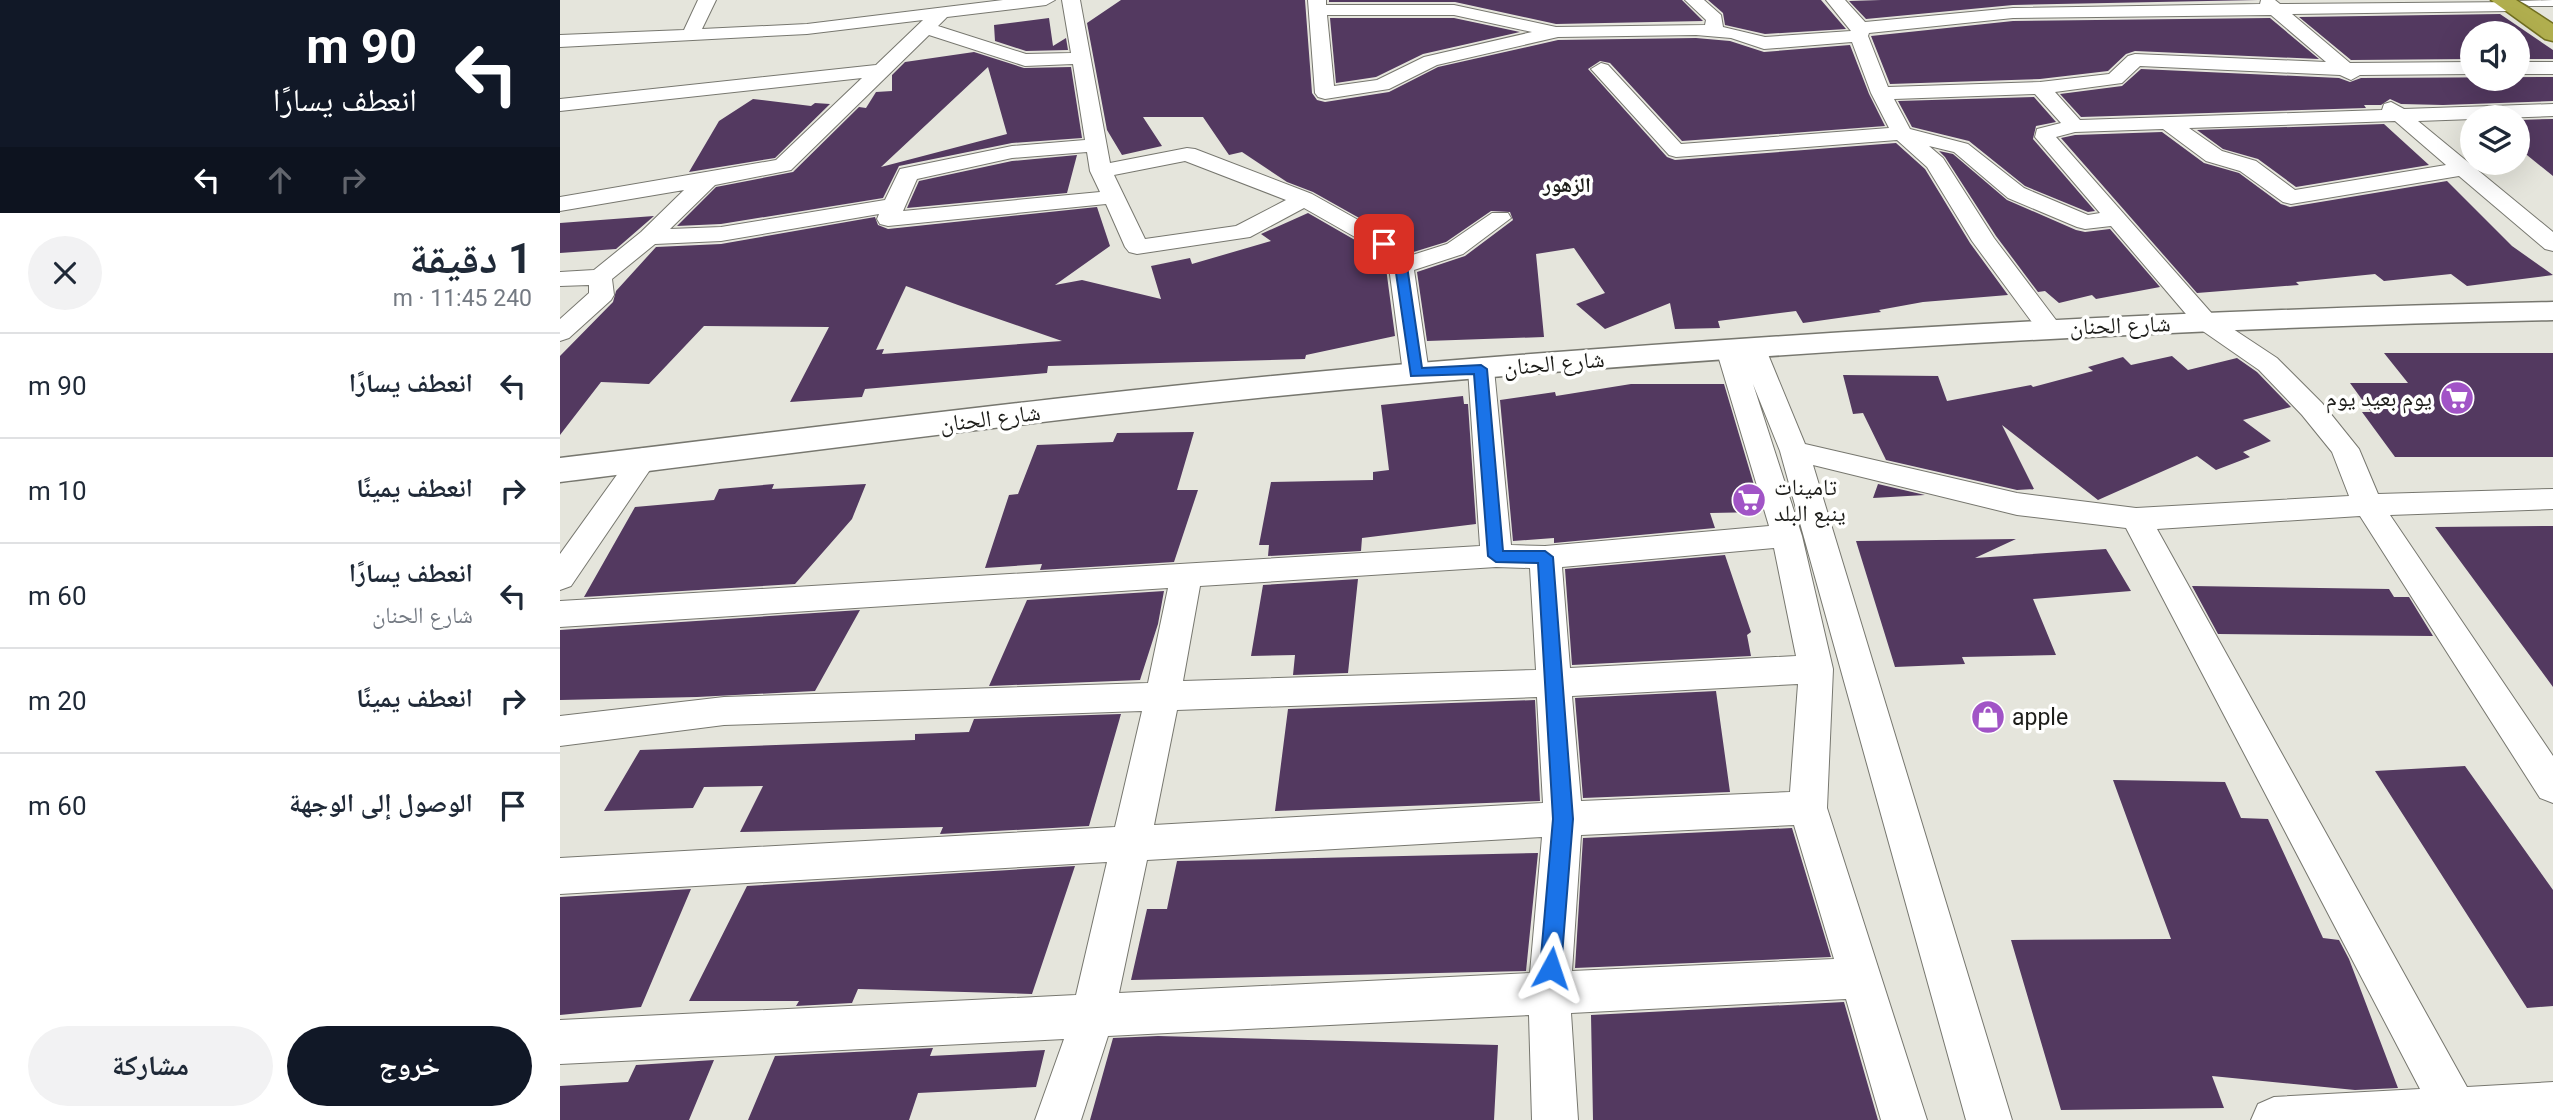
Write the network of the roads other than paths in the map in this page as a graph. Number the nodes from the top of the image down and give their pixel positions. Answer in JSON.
{"nodes":[{"id":1,"x":707,"y":0,"type":"edge"},
{"id":2,"x":921,"y":0,"type":"edge"},
{"id":3,"x":1046,"y":0,"type":"edge"},
{"id":4,"x":1071,"y":0,"type":"edge"},
{"id":5,"x":1694,"y":0,"type":"edge"},
{"id":6,"x":1835,"y":0,"type":"edge"},
{"id":7,"x":2553,"y":1,"type":"edge"},
{"id":8,"x":2517,"y":2,"type":"edge"},
{"id":9,"x":1317,"y":5,"type":"edge"},
{"id":10,"x":2270,"y":5,"type":"edge"},
{"id":11,"x":2009,"y":7,"type":"edge"},
{"id":12,"x":1523,"y":9,"type":"dead end"},
{"id":13,"x":941,"y":13,"type":"junction"},
{"id":14,"x":2553,"y":16,"type":"edge"},
{"id":15,"x":907,"y":17,"type":"junction"},
{"id":16,"x":1533,"y":27,"type":"junction"},
{"id":17,"x":925,"y":28,"type":"junction"},
{"id":18,"x":1714,"y":31,"type":"junction"},
{"id":19,"x":1558,"y":32,"type":"junction"},
{"id":20,"x":1859,"y":32,"type":"junction"},
{"id":21,"x":691,"y":33,"type":"junction"},
{"id":22,"x":2553,"y":34,"type":"edge"},
{"id":23,"x":560,"y":41,"type":"edge"},
{"id":24,"x":1081,"y":58,"type":"junction"},
{"id":25,"x":2460,"y":68,"type":"edge"},
{"id":26,"x":2530,"y":68,"type":"edge"},
{"id":27,"x":2553,"y":68,"type":"edge"},
{"id":28,"x":1601,"y":69,"type":"dead end"},
{"id":29,"x":2345,"y":69,"type":"junction"},
{"id":30,"x":881,"y":71,"type":"junction"},
{"id":31,"x":2040,"y":89,"type":"junction"},
{"id":32,"x":1881,"y":93,"type":"junction"},
{"id":33,"x":560,"y":104,"type":"edge"},
{"id":34,"x":2553,"y":110,"type":"edge"},
{"id":35,"x":2399,"y":114,"type":"junction"},
{"id":36,"x":2168,"y":123,"type":"junction"},
{"id":37,"x":2074,"y":126,"type":"junction"},
{"id":38,"x":1185,"y":127,"type":"dead end"},
{"id":39,"x":1902,"y":132,"type":"junction"},
{"id":40,"x":1096,"y":145,"type":"junction"},
{"id":41,"x":1187,"y":153,"type":"junction"},
{"id":42,"x":2460,"y":166,"type":"edge"},
{"id":43,"x":2460,"y":170,"type":"edge"},
{"id":44,"x":1101,"y":171,"type":"junction"},
{"id":45,"x":2471,"y":175,"type":"edge"},
{"id":46,"x":708,"y":180,"type":"junction"},
{"id":47,"x":1114,"y":197,"type":"junction"},
{"id":48,"x":1304,"y":199,"type":"junction"},
{"id":49,"x":560,"y":204,"type":"edge"},
{"id":50,"x":894,"y":205,"type":"junction"},
{"id":51,"x":1500,"y":218,"type":"dead end"},
{"id":52,"x":2117,"y":218,"type":"junction"},
{"id":53,"x":649,"y":237,"type":"junction"},
{"id":54,"x":2553,"y":244,"type":"edge"},
{"id":55,"x":1401,"y":266,"type":"junction"},
{"id":56,"x":600,"y":277,"type":"junction"},
{"id":57,"x":560,"y":279,"type":"edge"},
{"id":58,"x":2553,"y":311,"type":"edge"},
{"id":59,"x":2206,"y":322,"type":"junction"},
{"id":60,"x":2049,"y":328,"type":"junction"},
{"id":61,"x":560,"y":333,"type":"edge"},
{"id":62,"x":1740,"y":348,"type":"junction"},
{"id":63,"x":1481,"y":369,"type":"junction"},
{"id":64,"x":1416,"y":373,"type":"junction"},
{"id":65,"x":1794,"y":452,"type":"junction"},
{"id":66,"x":644,"y":458,"type":"junction"},
{"id":67,"x":560,"y":470,"type":"edge"},
{"id":68,"x":2553,"y":499,"type":"edge"},
{"id":69,"x":2368,"y":505,"type":"junction"},
{"id":70,"x":2136,"y":519,"type":"junction"},
{"id":71,"x":1787,"y":536,"type":"junction"},
{"id":72,"x":1496,"y":556,"type":"junction"},
{"id":73,"x":1545,"y":557,"type":"junction"},
{"id":74,"x":1186,"y":576,"type":"junction"},
{"id":75,"x":560,"y":578,"type":"edge"},
{"id":76,"x":560,"y":614,"type":"edge"},
{"id":77,"x":1816,"y":669,"type":"junction"},
{"id":78,"x":1554,"y":683,"type":"junction"},
{"id":79,"x":1163,"y":695,"type":"junction"},
{"id":80,"x":560,"y":731,"type":"edge"},
{"id":81,"x":2553,"y":787,"type":"edge"},
{"id":82,"x":1808,"y":808,"type":"junction"},
{"id":83,"x":1563,"y":819,"type":"junction"},
{"id":84,"x":1131,"y":845,"type":"junction"},
{"id":85,"x":560,"y":876,"type":"edge"},
{"id":86,"x":1860,"y":978,"type":"junction"},
{"id":87,"x":1549,"y":993,"type":"junction"},
{"id":88,"x":1093,"y":1016,"type":"junction"},
{"id":89,"x":560,"y":1042,"type":"edge"},
{"id":90,"x":2553,"y":1105,"type":"edge"},
{"id":91,"x":2455,"y":1110,"type":"junction"},
{"id":92,"x":1058,"y":1120,"type":"edge"},
{"id":93,"x":1555,"y":1120,"type":"edge"},
{"id":94,"x":1903,"y":1120,"type":"edge"},
{"id":95,"x":1989,"y":1120,"type":"edge"},
{"id":96,"x":2274,"y":1120,"type":"edge"}],
"edges":[{"from":1,"to":21,"type":"street"},
{"from":2,"to":15,"type":"street"},
{"from":3,"to":13,"type":"street"},
{"from":4,"to":24,"type":"street"},
{"from":5,"to":18,"type":"street"},
{"from":6,"to":20,"type":"street"},
{"from":7,"to":8,"type":"street"},
{"from":8,"to":10,"type":"street"},
{"from":8,"to":14,"type":"highway"},
{"from":8,"to":22,"type":"highway"},
{"from":9,"to":16,"type":"street"},
{"from":9,"to":19,"type":"street"},
{"from":10,"to":11,"type":"street"},
{"from":10,"to":29,"type":"street"},
{"from":11,"to":20,"type":"street"},
{"from":12,"to":16,"type":"street"},
{"from":13,"to":15,"type":"street"},
{"from":13,"to":17,"type":"street"},
{"from":15,"to":21,"type":"street"},
{"from":16,"to":19,"type":"street"},
{"from":17,"to":24,"type":"street"},
{"from":17,"to":30,"type":"street"},
{"from":18,"to":19,"type":"street"},
{"from":18,"to":20,"type":"street"},
{"from":20,"to":32,"type":"street"},
{"from":21,"to":23,"type":"street"},
{"from":24,"to":40,"type":"street"},
{"from":25,"to":29,"type":"street"},
{"from":26,"to":27,"type":"street"},
{"from":28,"to":39,"type":"street"},
{"from":29,"to":31,"type":"street"},
{"from":29,"to":35,"type":"street"},
{"from":30,"to":33,"type":"street"},
{"from":30,"to":46,"type":"street"},
{"from":31,"to":32,"type":"street"},
{"from":31,"to":37,"type":"street"},
{"from":32,"to":39,"type":"street"},
{"from":34,"to":35,"type":"street"},
{"from":35,"to":36,"type":"street"},
{"from":35,"to":42,"type":"street"},
{"from":36,"to":37,"type":"street"},
{"from":36,"to":43,"type":"street"},
{"from":37,"to":52,"type":"street"},
{"from":38,"to":41,"type":"street"},
{"from":39,"to":52,"type":"street"},
{"from":39,"to":60,"type":"street"},
{"from":40,"to":44,"type":"street"},
{"from":40,"to":50,"type":"street"},
{"from":41,"to":44,"type":"street"},
{"from":41,"to":48,"type":"street"},
{"from":44,"to":47,"type":"street"},
{"from":45,"to":54,"type":"street"},
{"from":46,"to":49,"type":"street"},
{"from":46,"to":53,"type":"street"},
{"from":47,"to":48,"type":"street"},
{"from":47,"to":50,"type":"street"},
{"from":48,"to":55,"type":"street"},
{"from":50,"to":53,"type":"street"},
{"from":51,"to":55,"type":"street"},
{"from":52,"to":59,"type":"street"},
{"from":53,"to":56,"type":"street"},
{"from":55,"to":64,"type":"street"},
{"from":56,"to":57,"type":"street"},
{"from":56,"to":61,"type":"street"},
{"from":58,"to":59,"type":"main road","name":"شارع الحنان"},
{"from":59,"to":60,"type":"main road","name":"شارع الحنان"},
{"from":59,"to":69,"type":"street"},
{"from":60,"to":62,"type":"main road","name":"شارع الحنان"},
{"from":62,"to":63,"type":"main road","name":"شارع الحنان"},
{"from":62,"to":65,"type":"street"},
{"from":62,"to":71,"type":"street"},
{"from":63,"to":64,"type":"main road","name":"شارع الحنان"},
{"from":63,"to":72,"type":"street"},
{"from":64,"to":66,"type":"main road","name":"شارع الحنان"},
{"from":65,"to":70,"type":"street"},
{"from":65,"to":95,"type":"street"},
{"from":66,"to":67,"type":"main road","name":"شارع الحنان"},
{"from":66,"to":75,"type":"street"},
{"from":68,"to":69,"type":"street"},
{"from":69,"to":70,"type":"street"},
{"from":69,"to":81,"type":"street"},
{"from":70,"to":91,"type":"street"},
{"from":71,"to":73,"type":"street"},
{"from":71,"to":77,"type":"street"},
{"from":72,"to":73,"type":"street"},
{"from":72,"to":74,"type":"street"},
{"from":73,"to":78,"type":"street"},
{"from":74,"to":76,"type":"street"},
{"from":74,"to":79,"type":"street"},
{"from":77,"to":78,"type":"street"},
{"from":77,"to":82,"type":"street"},
{"from":78,"to":79,"type":"street"},
{"from":78,"to":83,"type":"street"},
{"from":79,"to":80,"type":"street"},
{"from":79,"to":84,"type":"street"},
{"from":82,"to":83,"type":"street"},
{"from":82,"to":86,"type":"street"},
{"from":83,"to":84,"type":"street"},
{"from":83,"to":87,"type":"street"},
{"from":84,"to":85,"type":"street"},
{"from":84,"to":88,"type":"street"},
{"from":86,"to":87,"type":"street"},
{"from":86,"to":94,"type":"street"},
{"from":87,"to":88,"type":"street"},
{"from":87,"to":93,"type":"street"},
{"from":88,"to":89,"type":"street"},
{"from":88,"to":92,"type":"street"},
{"from":90,"to":91,"type":"street"},
{"from":91,"to":96,"type":"street"}]}
